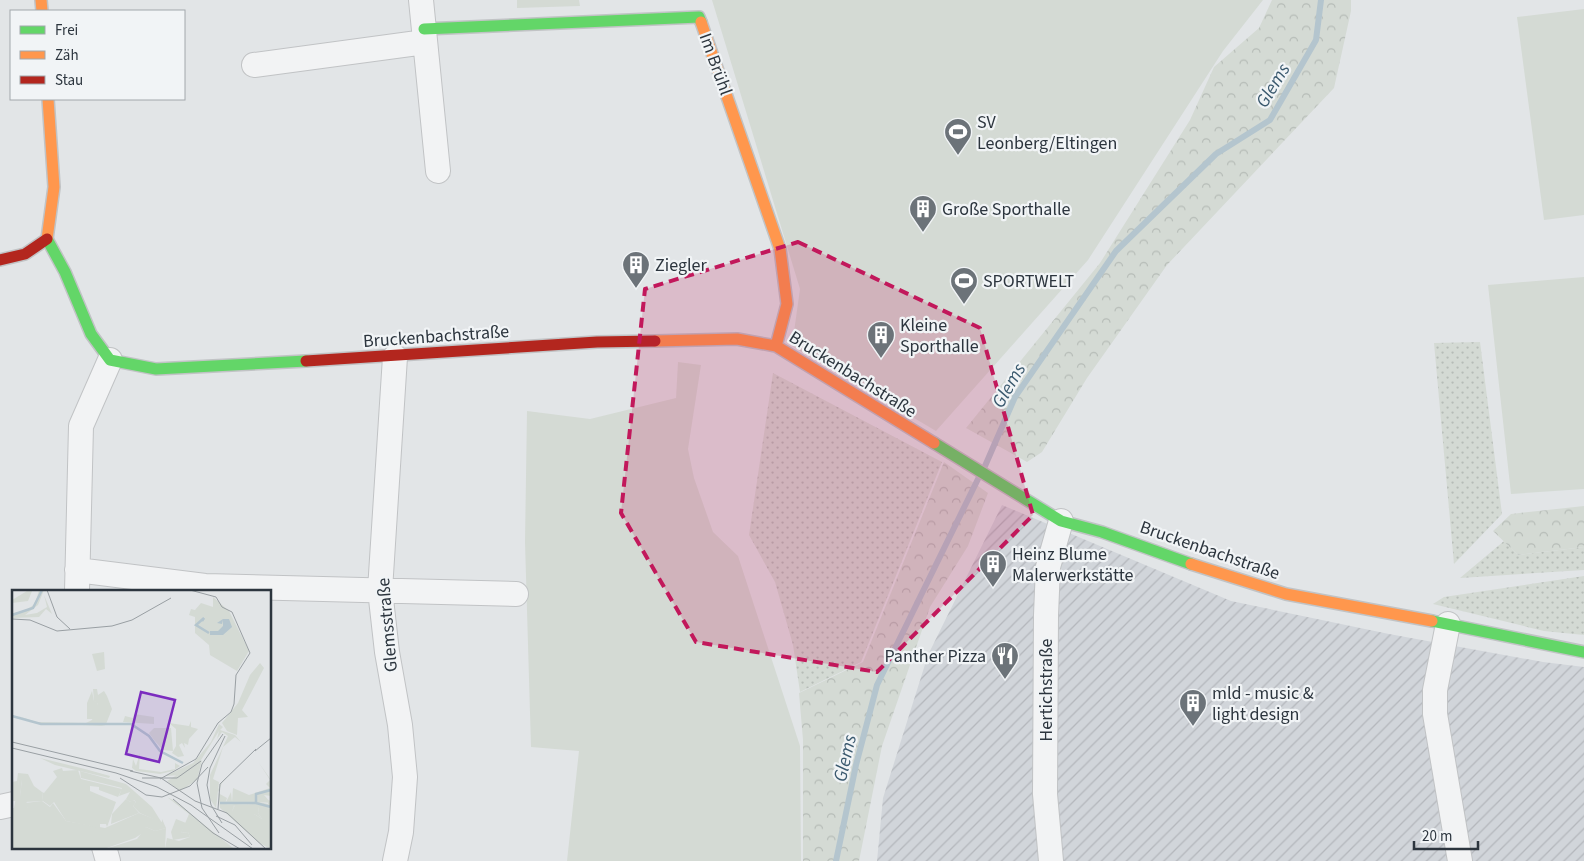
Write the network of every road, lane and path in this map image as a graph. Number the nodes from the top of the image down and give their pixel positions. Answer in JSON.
{"nodes":[{"id":1,"x":421,"y":0,"type":"edge"},
{"id":2,"x":424,"y":35,"type":"junction"},
{"id":3,"x":254,"y":65,"type":"dead end"},
{"id":4,"x":48,"y":100,"type":"edge"},
{"id":5,"x":438,"y":171,"type":"dead end"},
{"id":6,"x":47,"y":239,"type":"junction"},
{"id":7,"x":0,"y":260,"type":"edge"},
{"id":8,"x":776,"y":346,"type":"junction"},
{"id":9,"x":395,"y":358,"type":"junction"},
{"id":10,"x":110,"y":360,"type":"junction"},
{"id":11,"x":1061,"y":521,"type":"junction"},
{"id":12,"x":77,"y":581,"type":"edge"},
{"id":13,"x":380,"y":590,"type":"junction"},
{"id":14,"x":516,"y":594,"type":"dead end"},
{"id":15,"x":1448,"y":624,"type":"junction"},
{"id":16,"x":1584,"y":652,"type":"edge"},
{"id":17,"x":104,"y":848,"type":"edge"},
{"id":18,"x":108,"y":861,"type":"edge"},
{"id":19,"x":396,"y":861,"type":"edge"},
{"id":20,"x":1051,"y":861,"type":"edge"},
{"id":21,"x":1460,"y":861,"type":"edge"}],
"edges":[{"from":1,"to":2,"type":"street"},
{"from":2,"to":3,"type":"street"},
{"from":2,"to":5,"type":"street"},
{"from":2,"to":8,"type":"street","name":"Im Brühl"},
{"from":4,"to":6,"type":"street"},
{"from":6,"to":7,"type":"street"},
{"from":6,"to":10,"type":"street"},
{"from":8,"to":9,"type":"street","name":"Bruckenbachstraße"},
{"from":8,"to":11,"type":"street","name":"Bruckenbachstraße"},
{"from":9,"to":10,"type":"street","name":"Bruckenbachstraße"},
{"from":9,"to":13,"type":"street","name":"Glemsstraße"},
{"from":10,"to":12,"type":"street"},
{"from":11,"to":15,"type":"street","name":"Bruckenbachstraße"},
{"from":11,"to":20,"type":"street","name":"Hertichstraße"},
{"from":12,"to":13,"type":"street"},
{"from":13,"to":14,"type":"street"},
{"from":13,"to":19,"type":"street","name":"Glemsstraße"},
{"from":15,"to":16,"type":"street","name":"Bruckenbachstraße"},
{"from":15,"to":21,"type":"street"},
{"from":17,"to":18,"type":"street"}]}
